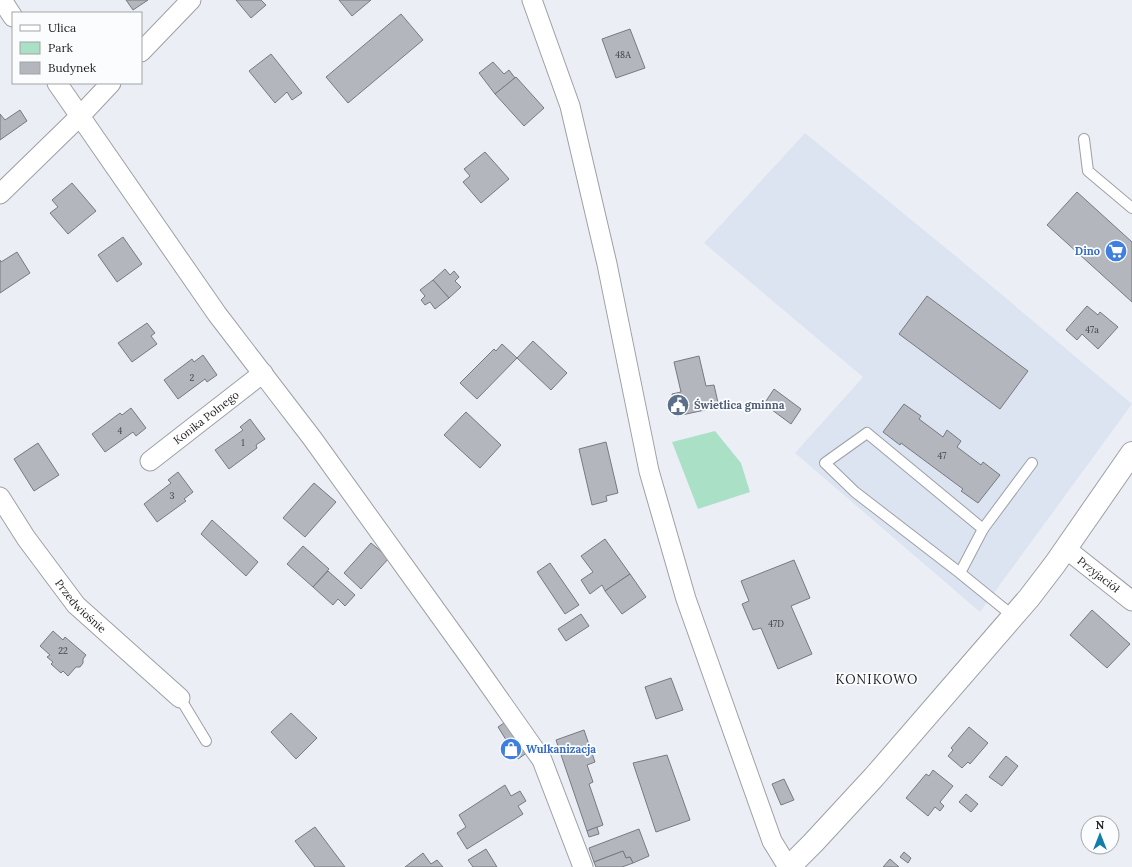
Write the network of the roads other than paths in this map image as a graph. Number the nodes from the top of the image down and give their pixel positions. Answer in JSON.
{"nodes":[{"id":1,"x":2,"y":0,"type":"edge"},
{"id":2,"x":191,"y":0,"type":"edge"},
{"id":3,"x":532,"y":0,"type":"edge"},
{"id":4,"x":12,"y":15,"type":"edge"},
{"id":5,"x":142,"y":51,"type":"edge"},
{"id":6,"x":58,"y":84,"type":"edge"},
{"id":7,"x":110,"y":84,"type":"edge"},
{"id":8,"x":80,"y":116,"type":"junction"},
{"id":9,"x":1084,"y":139,"type":"dead end"},
{"id":10,"x":0,"y":194,"type":"edge"},
{"id":11,"x":1132,"y":208,"type":"edge"},
{"id":12,"x":262,"y":373,"type":"junction"},
{"id":13,"x":1132,"y":453,"type":"edge"},
{"id":14,"x":150,"y":461,"type":"dead end"},
{"id":15,"x":1032,"y":463,"type":"dead end"},
{"id":16,"x":0,"y":497,"type":"edge"},
{"id":17,"x":983,"y":529,"type":"junction"},
{"id":18,"x":1065,"y":548,"type":"junction"},
{"id":19,"x":960,"y":573,"type":"junction"},
{"id":20,"x":1132,"y":601,"type":"edge"},
{"id":21,"x":1013,"y":616,"type":"junction"},
{"id":22,"x":180,"y":698,"type":"joint"},
{"id":23,"x":206,"y":741,"type":"dead end"},
{"id":24,"x":583,"y":867,"type":"edge"},
{"id":25,"x":788,"y":867,"type":"edge"}],
"edges":[{"from":1,"to":4,"type":"street"},
{"from":2,"to":5,"type":"street"},
{"from":3,"to":25,"type":"street"},
{"from":6,"to":8,"type":"street"},
{"from":7,"to":8,"type":"street"},
{"from":8,"to":10,"type":"street"},
{"from":8,"to":12,"type":"street"},
{"from":9,"to":11,"type":"lane"},
{"from":12,"to":14,"type":"street","name":"Konika Polnego"},
{"from":12,"to":24,"type":"street"},
{"from":13,"to":18,"type":"main road"},
{"from":15,"to":17,"type":"lane"},
{"from":16,"to":22,"type":"street","name":"Przedwiośnie"},
{"from":17,"to":19,"type":"lane"},
{"from":17,"to":19,"type":"lane"},
{"from":18,"to":20,"type":"street","name":"Przyjaciół"},
{"from":18,"to":21,"type":"main road"},
{"from":19,"to":21,"type":"lane"},
{"from":21,"to":25,"type":"main road"},
{"from":22,"to":23,"type":"lane"}]}
